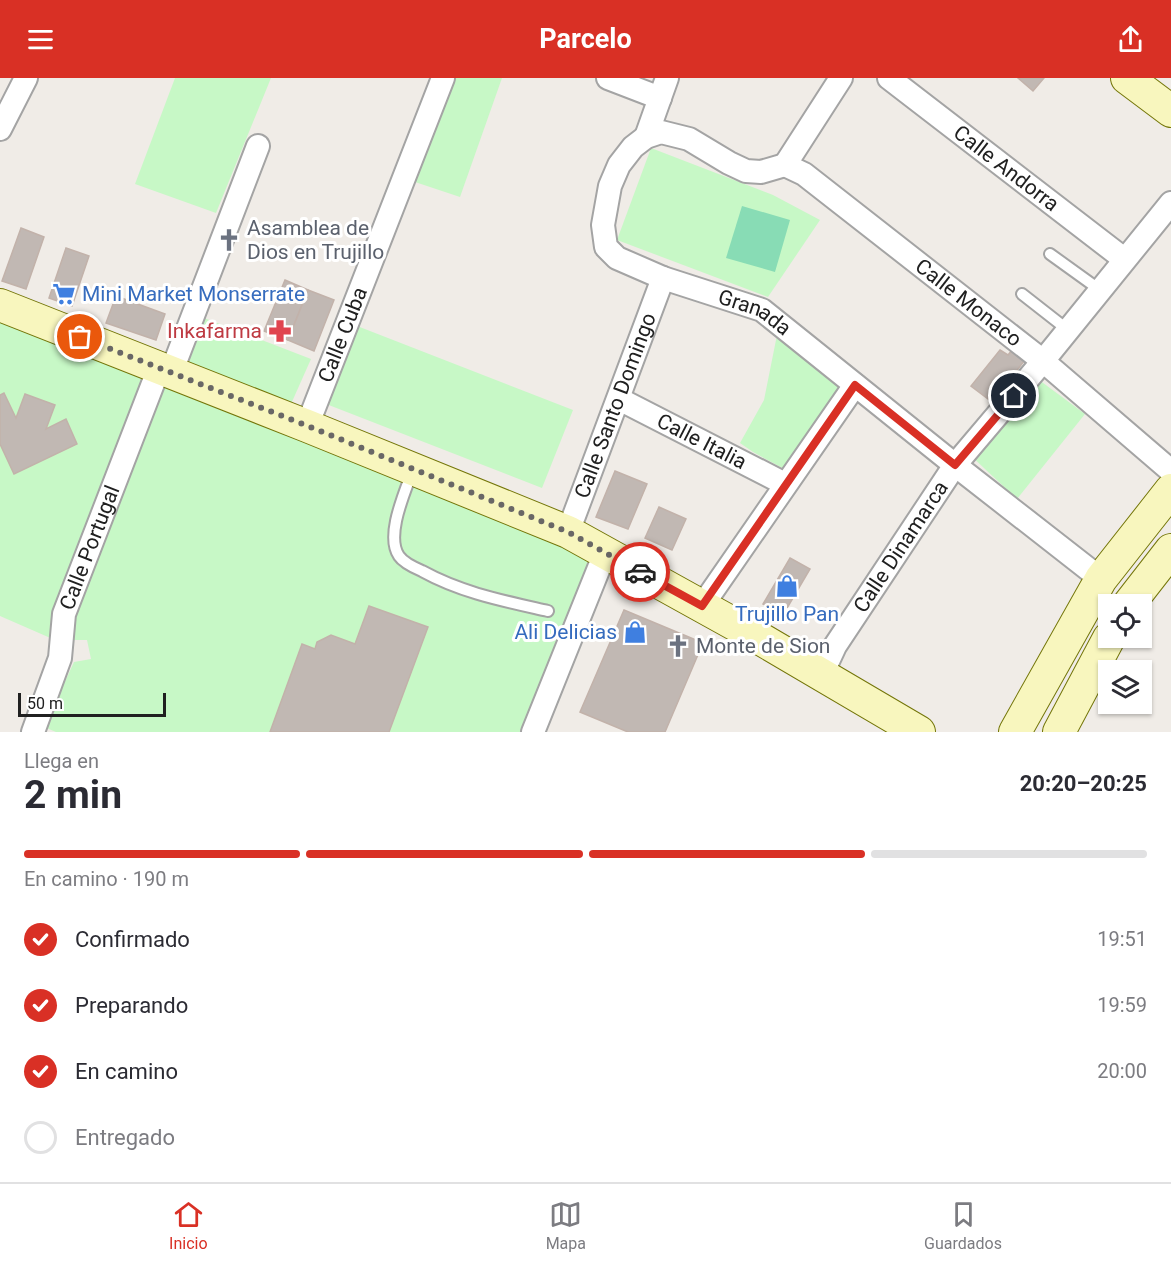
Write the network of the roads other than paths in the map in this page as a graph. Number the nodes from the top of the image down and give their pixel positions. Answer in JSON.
{"nodes":[{"id":1,"x":26,"y":78,"type":"edge"},
{"id":2,"x":443,"y":78,"type":"edge"},
{"id":3,"x":608,"y":78,"type":"edge"},
{"id":4,"x":841,"y":78,"type":"edge"},
{"id":5,"x":889,"y":78,"type":"edge"},
{"id":6,"x":1128,"y":78,"type":"edge"},
{"id":7,"x":664,"y":88,"type":"edge"},
{"id":8,"x":1171,"y":111,"type":"edge"},
{"id":9,"x":0,"y":129,"type":"edge"},
{"id":10,"x":646,"y":137,"type":"junction"},
{"id":11,"x":258,"y":147,"type":"dead end"},
{"id":12,"x":785,"y":165,"type":"junction"},
{"id":13,"x":1171,"y":203,"type":"edge"},
{"id":14,"x":1050,"y":254,"type":"dead end"},
{"id":15,"x":1124,"y":259,"type":"junction"},
{"id":16,"x":663,"y":278,"type":"junction"},
{"id":17,"x":1100,"y":290,"type":"junction"},
{"id":18,"x":1022,"y":294,"type":"dead end"},
{"id":19,"x":0,"y":305,"type":"edge"},
{"id":20,"x":1068,"y":330,"type":"junction"},
{"id":21,"x":1043,"y":361,"type":"junction"},
{"id":22,"x":165,"y":371,"type":"junction"},
{"id":23,"x":855,"y":385,"type":"junction"},
{"id":24,"x":619,"y":399,"type":"junction"},
{"id":25,"x":308,"y":426,"type":"junction"},
{"id":26,"x":955,"y":465,"type":"junction"},
{"id":27,"x":413,"y":468,"type":"junction"},
{"id":28,"x":1171,"y":471,"type":"edge"},
{"id":29,"x":785,"y":484,"type":"junction"},
{"id":30,"x":1171,"y":490,"type":"edge"},
{"id":31,"x":568,"y":532,"type":"junction"},
{"id":32,"x":604,"y":553,"type":"junction"},
{"id":33,"x":1165,"y":568,"type":"edge"},
{"id":34,"x":1101,"y":579,"type":"junction"},
{"id":35,"x":1139,"y":594,"type":"edge"},
{"id":36,"x":702,"y":606,"type":"junction"},
{"id":37,"x":548,"y":611,"type":"dead end"},
{"id":38,"x":1104,"y":648,"type":"edge"},
{"id":39,"x":822,"y":674,"type":"junction"},
{"id":40,"x":900,"y":727,"type":"edge"},
{"id":41,"x":33,"y":732,"type":"edge"},
{"id":42,"x":534,"y":732,"type":"edge"},
{"id":43,"x":1015,"y":732,"type":"edge"},
{"id":44,"x":1059,"y":732,"type":"edge"}],
"edges":[{"from":1,"to":9,"type":"street"},
{"from":2,"to":25,"type":"street","name":"Calle Cuba"},
{"from":3,"to":7,"type":"street"},
{"from":4,"to":12,"type":"street"},
{"from":5,"to":15,"type":"street","name":"Calle Andorra"},
{"from":6,"to":8,"type":"street"},
{"from":7,"to":10,"type":"street"},
{"from":10,"to":12,"type":"street"},
{"from":10,"to":16,"type":"street","name":"Granada"},
{"from":11,"to":22,"type":"street","name":"Calle Portugal"},
{"from":12,"to":21,"type":"street","name":"Calle Monaco"},
{"from":13,"to":15,"type":"street","name":"Calle Dinamarca"},
{"from":14,"to":17,"type":"lane"},
{"from":15,"to":17,"type":"street","name":"Calle Dinamarca"},
{"from":16,"to":23,"type":"street","name":"Granada"},
{"from":16,"to":24,"type":"street","name":"Calle Santo Domingo"},
{"from":17,"to":20,"type":"street","name":"Calle Dinamarca"},
{"from":18,"to":20,"type":"lane"},
{"from":19,"to":22,"type":"street"},
{"from":20,"to":21,"type":"street","name":"Calle Dinamarca"},
{"from":21,"to":26,"type":"street","name":"Calle Dinamarca"},
{"from":21,"to":28,"type":"street","name":"Calle Monaco"},
{"from":22,"to":25,"type":"street"},
{"from":22,"to":41,"type":"street","name":"Calle Portugal"},
{"from":23,"to":26,"type":"street","name":"Granada"},
{"from":23,"to":29,"type":"street"},
{"from":24,"to":29,"type":"street","name":"Calle Italia"},
{"from":24,"to":31,"type":"street","name":"Calle Santo Domingo"},
{"from":25,"to":27,"type":"street"},
{"from":26,"to":34,"type":"street","name":"Granada"},
{"from":26,"to":39,"type":"street","name":"Calle Dinamarca"},
{"from":27,"to":31,"type":"street"},
{"from":27,"to":37,"type":"lane"},
{"from":29,"to":36,"type":"street"},
{"from":30,"to":34,"type":"street"},
{"from":31,"to":32,"type":"street"},
{"from":32,"to":36,"type":"street"},
{"from":32,"to":42,"type":"street"},
{"from":33,"to":35,"type":"street"},
{"from":34,"to":43,"type":"street"},
{"from":36,"to":39,"type":"street"},
{"from":38,"to":44,"type":"street"},
{"from":39,"to":40,"type":"street"}]}
